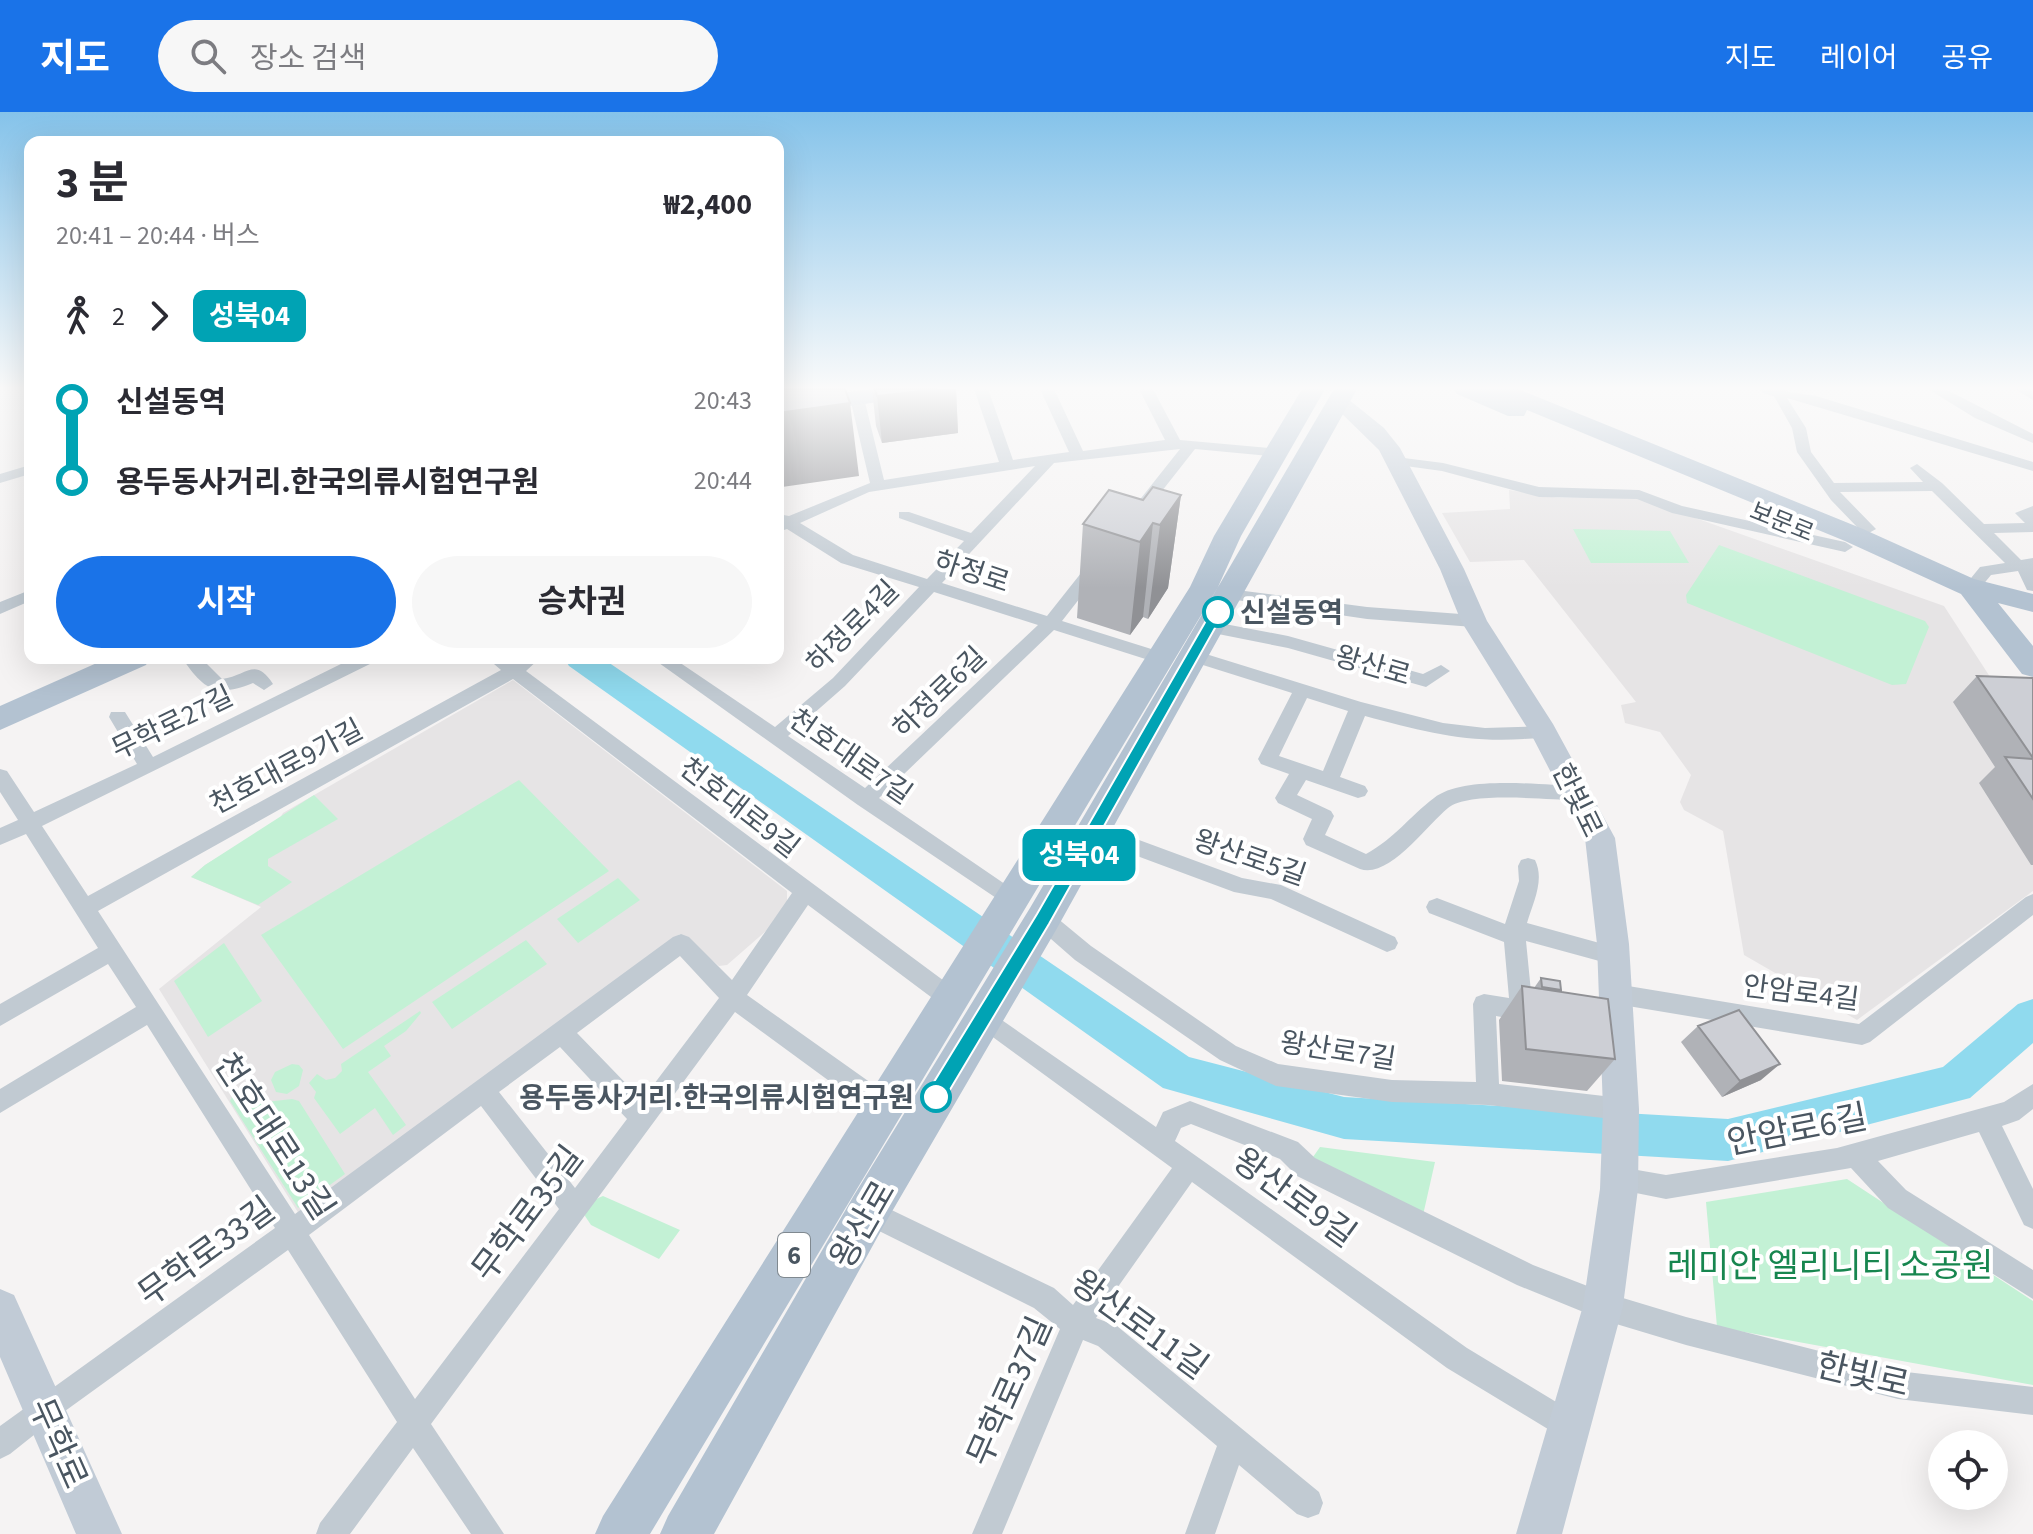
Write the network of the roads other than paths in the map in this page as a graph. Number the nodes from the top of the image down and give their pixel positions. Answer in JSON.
{"nodes":[{"id":1,"x":871,"y":455,"type":"edge"},
{"id":2,"x":1004,"y":455,"type":"edge"},
{"id":3,"x":1084,"y":455,"type":"edge"},
{"id":4,"x":1175,"y":455,"type":"edge"},
{"id":5,"x":1279,"y":455,"type":"edge"},
{"id":6,"x":1309,"y":455,"type":"edge"},
{"id":7,"x":1392,"y":455,"type":"edge"},
{"id":8,"x":1633,"y":455,"type":"edge"},
{"id":9,"x":1651,"y":455,"type":"edge"},
{"id":10,"x":1806,"y":455,"type":"edge"},
{"id":11,"x":1994,"y":455,"type":"edge"},
{"id":12,"x":2019,"y":455,"type":"edge"},
{"id":13,"x":1078,"y":456,"type":"joint"},
{"id":14,"x":1048,"y":461,"type":"junction"},
{"id":15,"x":1396,"y":461,"type":"junction"},
{"id":16,"x":2016,"y":462,"type":"junction"},
{"id":17,"x":1008,"y":466,"type":"junction"},
{"id":18,"x":2033,"y":467,"type":"edge"},
{"id":19,"x":1917,"y":468,"type":"dead end"},
{"id":20,"x":24,"y":471,"type":"edge"},
{"id":21,"x":0,"y":479,"type":"edge"},
{"id":22,"x":878,"y":486,"type":"junction"},
{"id":23,"x":1937,"y":486,"type":"junction"},
{"id":24,"x":1830,"y":488,"type":"junction"},
{"id":25,"x":2033,"y":511,"type":"edge"},
{"id":26,"x":904,"y":515,"type":"dead end"},
{"id":27,"x":1135,"y":516,"type":"edge"},
{"id":28,"x":784,"y":521,"type":"edge"},
{"id":29,"x":784,"y":524,"type":"edge"},
{"id":30,"x":2033,"y":524,"type":"edge"},
{"id":31,"x":1984,"y":529,"type":"junction"},
{"id":32,"x":974,"y":539,"type":"junction"},
{"id":33,"x":1850,"y":541,"type":"junction"},
{"id":34,"x":1107,"y":552,"type":"edge"},
{"id":35,"x":2026,"y":564,"type":"edge"},
{"id":36,"x":931,"y":586,"type":"junction"},
{"id":37,"x":2033,"y":586,"type":"edge"},
{"id":38,"x":1971,"y":588,"type":"junction"},
{"id":39,"x":1229,"y":594,"type":"junction"},
{"id":40,"x":24,"y":598,"type":"edge"},
{"id":41,"x":2033,"y":603,"type":"edge"},
{"id":42,"x":0,"y":608,"type":"edge"},
{"id":43,"x":1474,"y":621,"type":"junction"},
{"id":44,"x":1051,"y":623,"type":"junction"},
{"id":45,"x":1209,"y":627,"type":"junction"},
{"id":46,"x":1193,"y":656,"type":"junction"},
{"id":47,"x":1158,"y":657,"type":"junction"},
{"id":48,"x":65,"y":664,"type":"edge"},
{"id":49,"x":122,"y":664,"type":"edge"},
{"id":50,"x":196,"y":664,"type":"edge"},
{"id":51,"x":348,"y":664,"type":"edge"},
{"id":52,"x":523,"y":664,"type":"edge"},
{"id":53,"x":670,"y":664,"type":"edge"},
{"id":54,"x":2033,"y":667,"type":"edge"},
{"id":55,"x":1441,"y":671,"type":"dead end"},
{"id":56,"x":260,"y":679,"type":"dead end"},
{"id":57,"x":1303,"y":689,"type":"junction"},
{"id":58,"x":0,"y":693,"type":"edge"},
{"id":59,"x":1359,"y":708,"type":"junction"},
{"id":60,"x":118,"y":717,"type":"dead end"},
{"id":61,"x":0,"y":719,"type":"edge"},
{"id":62,"x":1543,"y":731,"type":"junction"},
{"id":63,"x":775,"y":737,"type":"junction"},
{"id":64,"x":149,"y":767,"type":"junction"},
{"id":65,"x":1301,"y":771,"type":"junction"},
{"id":66,"x":0,"y":776,"type":"edge"},
{"id":67,"x":1329,"y":780,"type":"junction"},
{"id":68,"x":1358,"y":791,"type":"dead end"},
{"id":69,"x":1576,"y":793,"type":"junction"},
{"id":70,"x":865,"y":800,"type":"junction"},
{"id":71,"x":30,"y":822,"type":"junction"},
{"id":72,"x":1093,"y":831,"type":"junction"},
{"id":73,"x":0,"y":837,"type":"edge"},
{"id":74,"x":1528,"y":866,"type":"dead end"},
{"id":75,"x":804,"y":893,"type":"junction"},
{"id":76,"x":1009,"y":902,"type":"junction"},
{"id":77,"x":2033,"y":903,"type":"edge"},
{"id":78,"x":1437,"y":907,"type":"dead end"},
{"id":79,"x":84,"y":908,"type":"junction"},
{"id":80,"x":1040,"y":923,"type":"junction"},
{"id":81,"x":1514,"y":932,"type":"junction"},
{"id":82,"x":1387,"y":943,"type":"dead end"},
{"id":83,"x":112,"y":951,"type":"junction"},
{"id":84,"x":1614,"y":956,"type":"junction"},
{"id":85,"x":1616,"y":994,"type":"junction"},
{"id":86,"x":733,"y":997,"type":"junction"},
{"id":87,"x":973,"y":998,"type":"junction"},
{"id":88,"x":151,"y":1010,"type":"junction"},
{"id":89,"x":2,"y":1011,"type":"edge"},
{"id":90,"x":1521,"y":1011,"type":"junction"},
{"id":91,"x":1553,"y":1016,"type":"edge"},
{"id":92,"x":560,"y":1031,"type":"junction"},
{"id":93,"x":482,"y":1089,"type":"junction"},
{"id":94,"x":1488,"y":1094,"type":"junction"},
{"id":95,"x":2033,"y":1095,"type":"edge"},
{"id":96,"x":0,"y":1102,"type":"edge"},
{"id":97,"x":886,"y":1108,"type":"junction"},
{"id":98,"x":1621,"y":1109,"type":"junction"},
{"id":99,"x":642,"y":1117,"type":"junction"},
{"id":100,"x":1985,"y":1118,"type":"junction"},
{"id":101,"x":1161,"y":1143,"type":"junction"},
{"id":102,"x":1855,"y":1155,"type":"junction"},
{"id":103,"x":1190,"y":1164,"type":"junction"},
{"id":104,"x":1620,"y":1179,"type":"junction"},
{"id":105,"x":574,"y":1208,"type":"junction"},
{"id":106,"x":868,"y":1212,"type":"junction"},
{"id":107,"x":2033,"y":1216,"type":"edge"},
{"id":108,"x":293,"y":1231,"type":"junction"},
{"id":109,"x":2033,"y":1286,"type":"edge"},
{"id":110,"x":1603,"y":1306,"type":"junction"},
{"id":111,"x":0,"y":1309,"type":"edge"},
{"id":112,"x":1076,"y":1324,"type":"junction"},
{"id":113,"x":2033,"y":1401,"type":"edge"},
{"id":114,"x":44,"y":1409,"type":"junction"},
{"id":115,"x":413,"y":1422,"type":"junction"},
{"id":116,"x":1571,"y":1427,"type":"junction"},
{"id":117,"x":1233,"y":1441,"type":"junction"},
{"id":118,"x":0,"y":1444,"type":"edge"},
{"id":119,"x":1308,"y":1503,"type":"dead end"},
{"id":120,"x":99,"y":1534,"type":"edge"},
{"id":121,"x":331,"y":1534,"type":"edge"},
{"id":122,"x":489,"y":1534,"type":"edge"},
{"id":123,"x":621,"y":1534,"type":"edge"},
{"id":124,"x":686,"y":1534,"type":"edge"},
{"id":125,"x":987,"y":1534,"type":"edge"},
{"id":126,"x":1200,"y":1534,"type":"edge"},
{"id":127,"x":1539,"y":1534,"type":"edge"}],
"edges":[{"from":1,"to":22,"type":"street"},
{"from":2,"to":17,"type":"street"},
{"from":3,"to":13,"type":"street"},
{"from":4,"to":27,"type":"street"},
{"from":5,"to":47,"type":"main road","number":"6"},
{"from":6,"to":39,"type":"main road","number":"6"},
{"from":7,"to":15,"type":"street","name":"한빛로"},
{"from":8,"to":33,"type":"main road","name":"보문로"},
{"from":9,"to":33,"type":"main road","name":"보문로"},
{"from":10,"to":24,"type":"street"},
{"from":11,"to":16,"type":"street"},
{"from":12,"to":16,"type":"street"},
{"from":13,"to":14,"type":"street"},
{"from":14,"to":17,"type":"street"},
{"from":14,"to":32,"type":"street","name":"하정로4길"},
{"from":15,"to":33,"type":"street"},
{"from":15,"to":43,"type":"street","name":"한빛로"},
{"from":16,"to":18,"type":"street"},
{"from":17,"to":22,"type":"street"},
{"from":19,"to":23,"type":"street"},
{"from":20,"to":21,"type":"street"},
{"from":22,"to":28,"type":"street"},
{"from":23,"to":24,"type":"street"},
{"from":23,"to":31,"type":"street"},
{"from":24,"to":33,"type":"street"},
{"from":25,"to":30,"type":"street"},
{"from":26,"to":32,"type":"street"},
{"from":29,"to":36,"type":"street","name":"하정로"},
{"from":30,"to":31,"type":"street"},
{"from":31,"to":35,"type":"street"},
{"from":32,"to":36,"type":"street","name":"하정로4길"},
{"from":33,"to":38,"type":"main road","name":"보문로"},
{"from":34,"to":44,"type":"street","name":"하정로6길"},
{"from":35,"to":37,"type":"street"},
{"from":35,"to":38,"type":"street"},
{"from":36,"to":44,"type":"street","name":"하정로"},
{"from":36,"to":63,"type":"street","name":"하정로4길"},
{"from":38,"to":41,"type":"main road","name":"보문로"},
{"from":38,"to":54,"type":"main road"},
{"from":39,"to":43,"type":"street","name":"왕산로"},
{"from":39,"to":45,"type":"main road","number":"6"},
{"from":40,"to":42,"type":"street"},
{"from":43,"to":62,"type":"street","name":"한빛로"},
{"from":44,"to":47,"type":"street","name":"하정로"},
{"from":44,"to":70,"type":"street","name":"하정로6길"},
{"from":45,"to":46,"type":"main road","number":"6"},
{"from":45,"to":55,"type":"street","name":"왕산로"},
{"from":46,"to":57,"type":"street"},
{"from":46,"to":72,"type":"main road","number":"6"},
{"from":47,"to":76,"type":"main road","number":"6"},
{"from":48,"to":58,"type":"main road"},
{"from":49,"to":61,"type":"main road"},
{"from":50,"to":56,"type":"street"},
{"from":51,"to":64,"type":"street","name":"무학로27길"},
{"from":52,"to":75,"type":"street","name":"천호대로9길"},
{"from":52,"to":79,"type":"street","name":"천호대로9가길"},
{"from":53,"to":63,"type":"street","name":"천호대로7길"},
{"from":57,"to":59,"type":"street"},
{"from":57,"to":65,"type":"street"},
{"from":59,"to":62,"type":"street"},
{"from":59,"to":67,"type":"street"},
{"from":60,"to":64,"type":"street"},
{"from":62,"to":69,"type":"street","name":"한빛로"},
{"from":63,"to":70,"type":"street","name":"천호대로7길"},
{"from":64,"to":71,"type":"street","name":"무학로27길"},
{"from":65,"to":67,"type":"street"},
{"from":65,"to":69,"type":"street"},
{"from":66,"to":71,"type":"street","name":"천호대로13길"},
{"from":67,"to":68,"type":"street"},
{"from":69,"to":84,"type":"street","name":"한빛로"},
{"from":70,"to":76,"type":"street","name":"천호대로7길"},
{"from":71,"to":73,"type":"street","name":"무학로27길"},
{"from":71,"to":79,"type":"street","name":"천호대로13길"},
{"from":72,"to":80,"type":"main road","number":"6"},
{"from":72,"to":82,"type":"street","name":"왕산로5길"},
{"from":74,"to":81,"type":"street"},
{"from":75,"to":86,"type":"street","name":"무학로35길"},
{"from":75,"to":87,"type":"street","name":"천호대로9길"},
{"from":76,"to":87,"type":"main road","number":"6"},
{"from":77,"to":85,"type":"street","name":"안암로4길"},
{"from":78,"to":81,"type":"street"},
{"from":79,"to":83,"type":"street","name":"천호대로13길"},
{"from":80,"to":87,"type":"main road","number":"6"},
{"from":80,"to":94,"type":"street","name":"왕산로7길"},
{"from":81,"to":84,"type":"street"},
{"from":81,"to":90,"type":"street"},
{"from":83,"to":88,"type":"street","name":"천호대로13길"},
{"from":83,"to":89,"type":"street"},
{"from":84,"to":85,"type":"street","name":"한빛로"},
{"from":85,"to":98,"type":"street","name":"한빛로"},
{"from":86,"to":92,"type":"street","name":"무학로33길"},
{"from":86,"to":97,"type":"street"},
{"from":86,"to":99,"type":"street","name":"무학로35길"},
{"from":87,"to":97,"type":"main road","name":"왕산로","number":"6"},
{"from":87,"to":101,"type":"street","name":"왕산로9길"},
{"from":87,"to":106,"type":"main road","name":"왕산로","number":"6"},
{"from":88,"to":96,"type":"street"},
{"from":88,"to":108,"type":"street","name":"천호대로13길"},
{"from":90,"to":91,"type":"street"},
{"from":90,"to":94,"type":"street"},
{"from":92,"to":93,"type":"street","name":"무학로33길"},
{"from":92,"to":99,"type":"street"},
{"from":93,"to":105,"type":"street"},
{"from":93,"to":108,"type":"street","name":"무학로33길"},
{"from":94,"to":98,"type":"street","name":"왕산로7길"},
{"from":95,"to":100,"type":"street","name":"안암로6길"},
{"from":97,"to":123,"type":"main road","name":"왕산로","number":"6"},
{"from":98,"to":104,"type":"street","name":"한빛로"},
{"from":99,"to":105,"type":"street","name":"무학로35길"},
{"from":100,"to":102,"type":"street","name":"안암로6길"},
{"from":100,"to":107,"type":"street"},
{"from":101,"to":103,"type":"street","name":"왕산로9길"},
{"from":101,"to":110,"type":"street","name":"한빛로"},
{"from":102,"to":104,"type":"street","name":"안암로6길"},
{"from":102,"to":109,"type":"street"},
{"from":103,"to":112,"type":"street","name":"무학로37길"},
{"from":103,"to":116,"type":"street","name":"왕산로9길"},
{"from":104,"to":110,"type":"street","name":"한빛로"},
{"from":105,"to":115,"type":"street","name":"무학로35길"},
{"from":106,"to":112,"type":"street","name":"왕산로11길"},
{"from":106,"to":124,"type":"main road","name":"왕산로","number":"6"},
{"from":108,"to":114,"type":"street","name":"무학로33길"},
{"from":108,"to":115,"type":"street","name":"천호대로13길"},
{"from":110,"to":113,"type":"street","name":"한빛로"},
{"from":110,"to":116,"type":"street","name":"한빛로"},
{"from":111,"to":114,"type":"street","name":"무학로"},
{"from":112,"to":117,"type":"street","name":"왕산로11길"},
{"from":112,"to":125,"type":"street","name":"무학로37길"},
{"from":114,"to":118,"type":"street","name":"무학로33길"},
{"from":114,"to":120,"type":"street","name":"무학로"},
{"from":115,"to":121,"type":"street","name":"무학로35길"},
{"from":115,"to":122,"type":"street","name":"천호대로13길"},
{"from":116,"to":127,"type":"street","name":"한빛로"},
{"from":117,"to":119,"type":"street","name":"왕산로11길"},
{"from":117,"to":126,"type":"street"}]}
